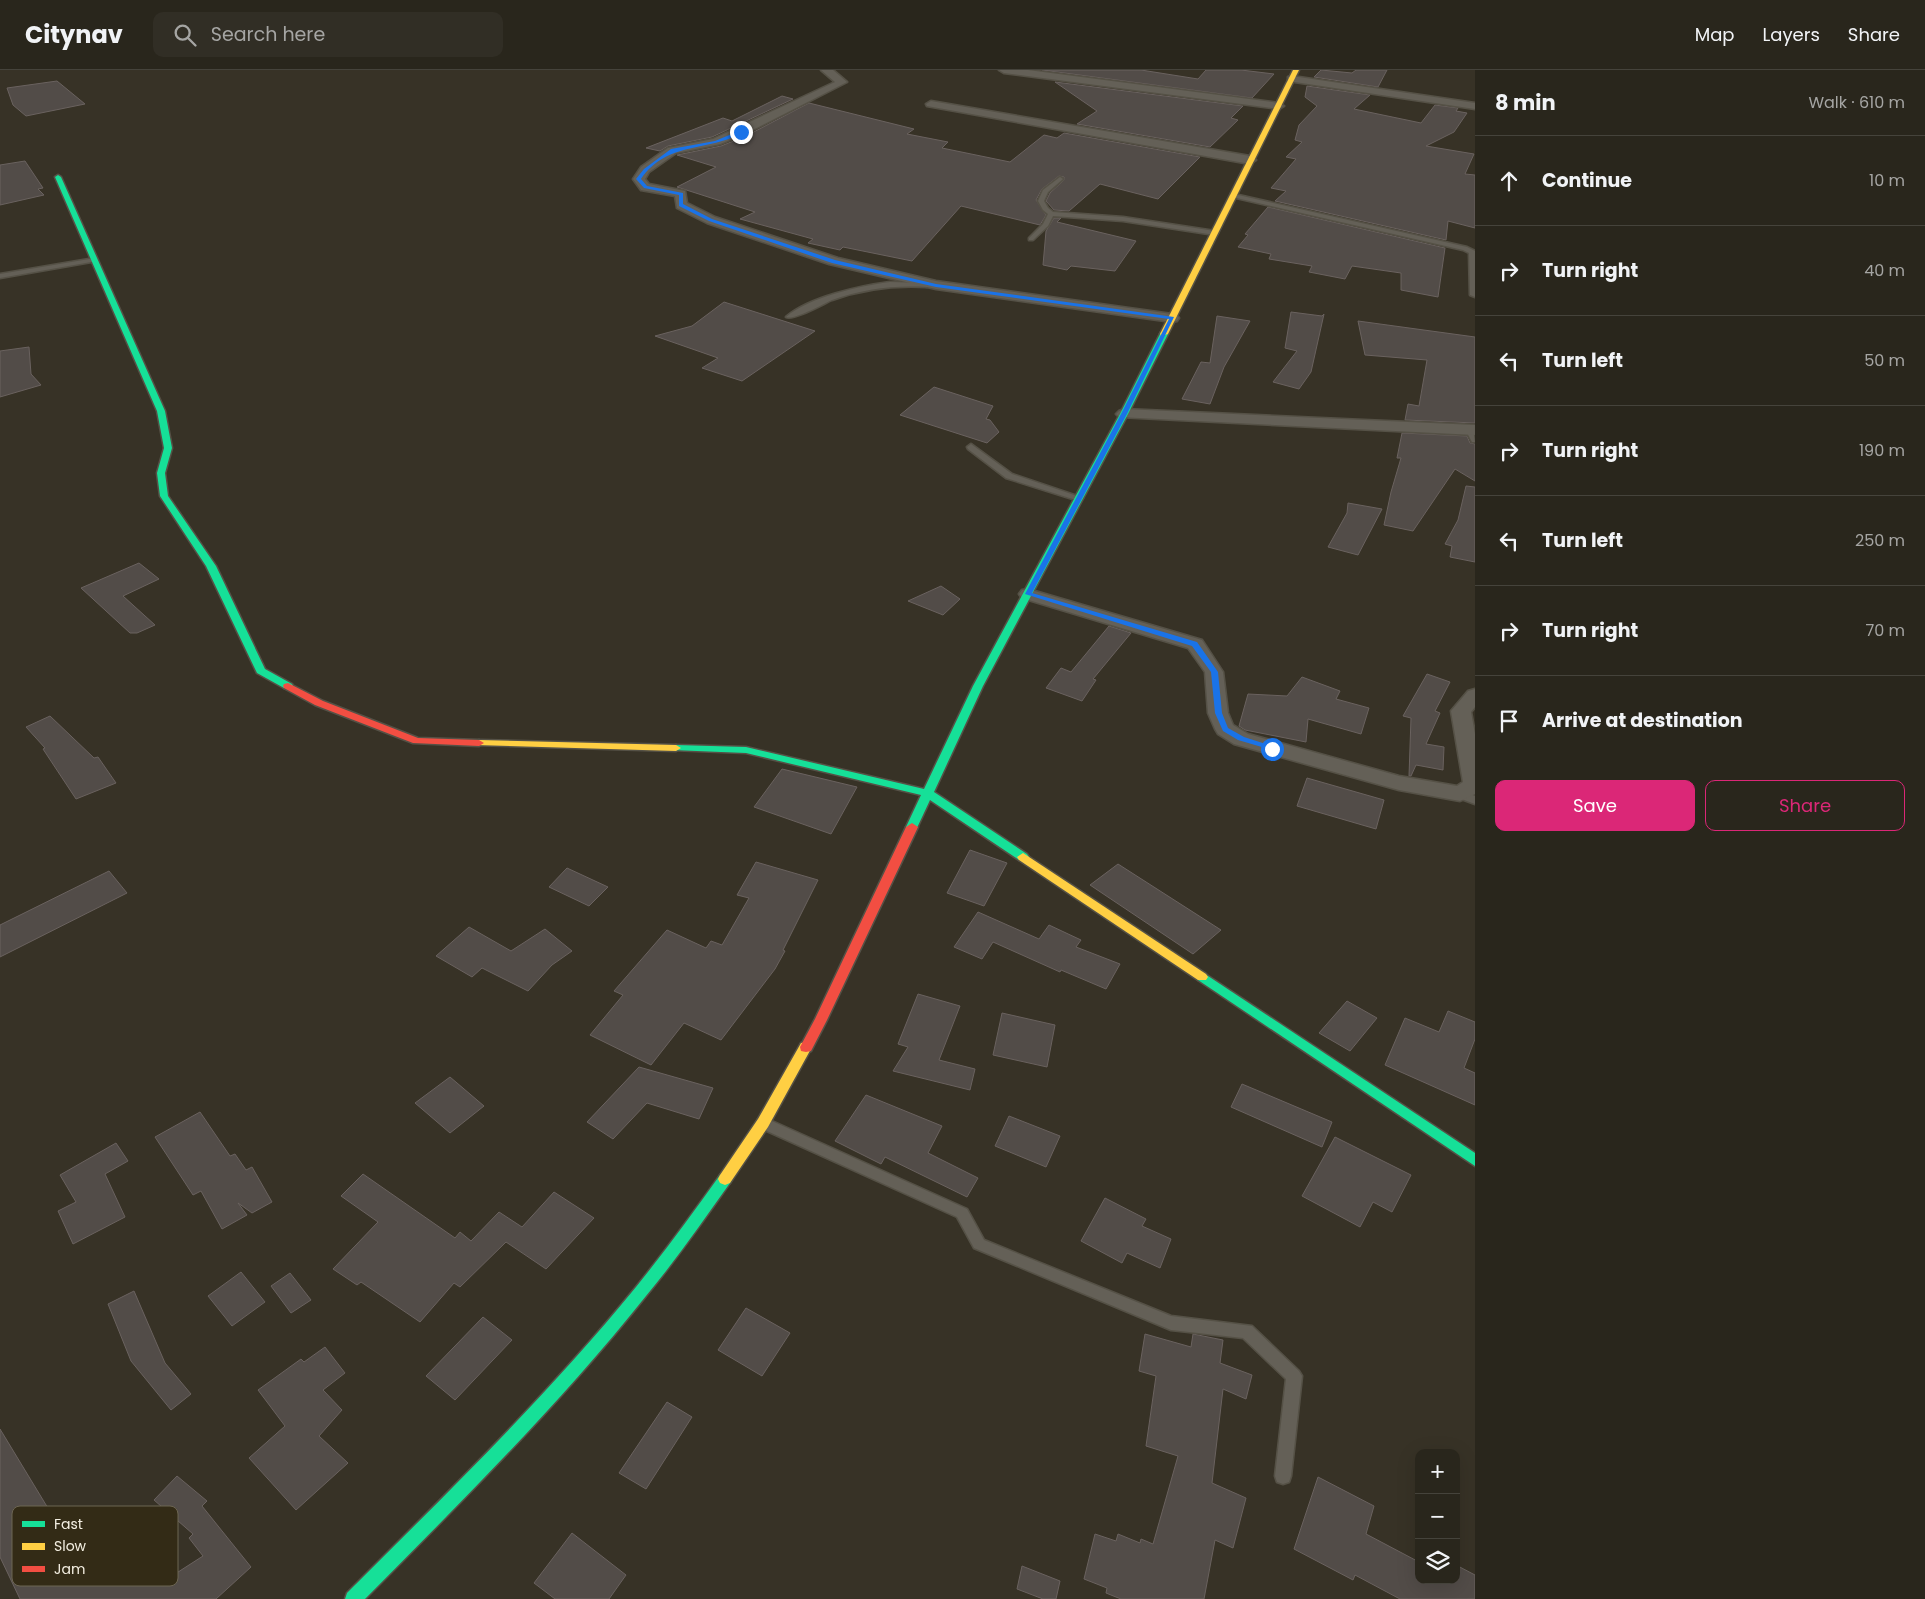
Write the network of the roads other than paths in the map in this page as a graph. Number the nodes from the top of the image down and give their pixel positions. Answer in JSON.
{"nodes":[{"id":1,"x":826,"y":70,"type":"edge"},
{"id":2,"x":1004,"y":70,"type":"edge"},
{"id":3,"x":1294,"y":75,"type":"edge"},
{"id":4,"x":931,"y":104,"type":"dead end"},
{"id":5,"x":1279,"y":106,"type":"junction"},
{"id":6,"x":1475,"y":106,"type":"edge"},
{"id":7,"x":1250,"y":160,"type":"junction"},
{"id":8,"x":58,"y":177,"type":"dead end"},
{"id":9,"x":1060,"y":179,"type":"dead end"},
{"id":10,"x":1234,"y":196,"type":"junction"},
{"id":11,"x":1051,"y":214,"type":"junction"},
{"id":12,"x":1214,"y":233,"type":"junction"},
{"id":13,"x":1031,"y":239,"type":"dead end"},
{"id":14,"x":95,"y":260,"type":"junction"},
{"id":15,"x":0,"y":276,"type":"edge"},
{"id":16,"x":936,"y":286,"type":"junction"},
{"id":17,"x":1474,"y":295,"type":"edge"},
{"id":18,"x":790,"y":318,"type":"dead end"},
{"id":19,"x":1172,"y":318,"type":"junction"},
{"id":20,"x":1124,"y":414,"type":"junction"},
{"id":21,"x":1473,"y":433,"type":"edge"},
{"id":22,"x":971,"y":447,"type":"dead end"},
{"id":23,"x":1079,"y":498,"type":"junction"},
{"id":24,"x":1028,"y":594,"type":"junction"},
{"id":25,"x":1475,"y":695,"type":"edge"},
{"id":26,"x":926,"y":794,"type":"junction"},
{"id":27,"x":1468,"y":797,"type":"edge"},
{"id":28,"x":763,"y":1123,"type":"junction"},
{"id":29,"x":1475,"y":1160,"type":"edge"},
{"id":30,"x":1283,"y":1476,"type":"dead end"},
{"id":31,"x":353,"y":1599,"type":"edge"}],
"edges":[{"from":1,"to":16,"type":"street"},
{"from":2,"to":5,"type":"street"},
{"from":3,"to":5,"type":"street"},
{"from":3,"to":6,"type":"street"},
{"from":4,"to":7,"type":"street"},
{"from":5,"to":7,"type":"street"},
{"from":7,"to":10,"type":"street"},
{"from":8,"to":14,"type":"street"},
{"from":9,"to":11,"type":"lane"},
{"from":10,"to":12,"type":"street"},
{"from":10,"to":17,"type":"lane"},
{"from":11,"to":12,"type":"lane"},
{"from":11,"to":13,"type":"lane"},
{"from":12,"to":19,"type":"street"},
{"from":14,"to":15,"type":"lane"},
{"from":14,"to":26,"type":"street"},
{"from":16,"to":18,"type":"lane"},
{"from":16,"to":19,"type":"street"},
{"from":19,"to":20,"type":"street"},
{"from":20,"to":21,"type":"street"},
{"from":20,"to":23,"type":"street"},
{"from":22,"to":23,"type":"lane"},
{"from":23,"to":24,"type":"street"},
{"from":24,"to":26,"type":"street"},
{"from":24,"to":27,"type":"street"},
{"from":25,"to":27,"type":"street"},
{"from":26,"to":28,"type":"street"},
{"from":26,"to":29,"type":"street"},
{"from":28,"to":30,"type":"lane"},
{"from":28,"to":31,"type":"street"}]}
